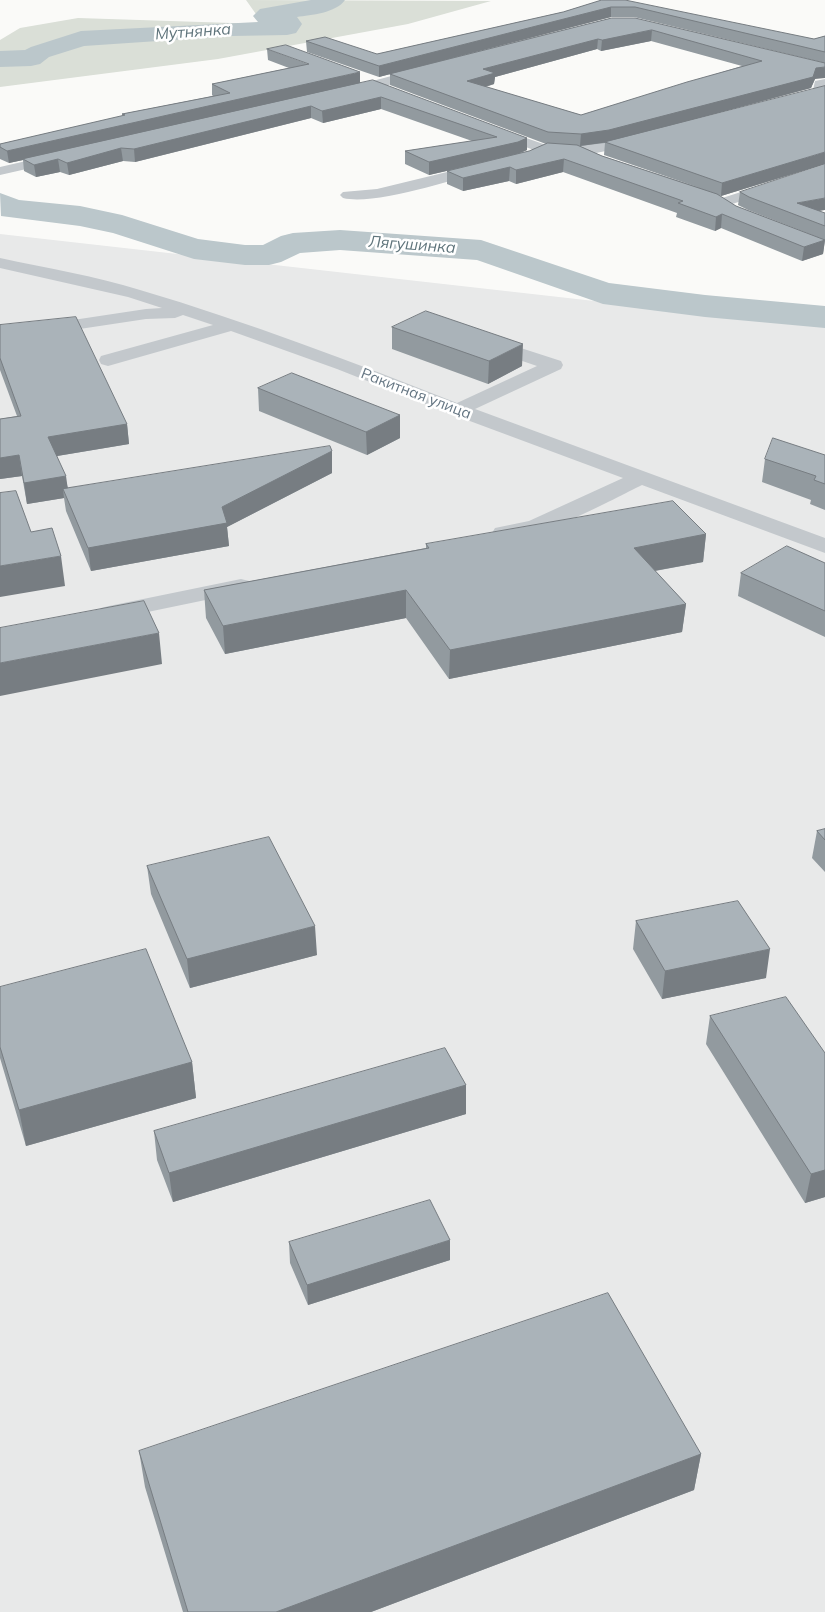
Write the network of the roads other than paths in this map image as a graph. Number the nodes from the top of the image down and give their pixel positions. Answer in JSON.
{"nodes":[{"id":1,"x":434,"y":69,"type":"edge"},
{"id":2,"x":361,"y":77,"type":"edge"},
{"id":3,"x":376,"y":85,"type":"junction"},
{"id":4,"x":823,"y":89,"type":"edge"},
{"id":5,"x":392,"y":93,"type":"edge"},
{"id":6,"x":326,"y":97,"type":"edge"},
{"id":7,"x":770,"y":106,"type":"edge"},
{"id":8,"x":482,"y":126,"type":"edge"},
{"id":9,"x":657,"y":136,"type":"edge"},
{"id":10,"x":545,"y":150,"type":"junction"},
{"id":11,"x":580,"y":152,"type":"junction"},
{"id":12,"x":77,"y":154,"type":"edge"},
{"id":13,"x":523,"y":159,"type":"edge"},
{"id":14,"x":607,"y":164,"type":"edge"},
{"id":15,"x":494,"y":165,"type":"edge"},
{"id":16,"x":825,"y":169,"type":"edge"},
{"id":17,"x":0,"y":171,"type":"edge"},
{"id":18,"x":348,"y":195,"type":"dead end"},
{"id":19,"x":704,"y":197,"type":"edge"},
{"id":20,"x":722,"y":203,"type":"junction"},
{"id":21,"x":741,"y":214,"type":"edge"},
{"id":22,"x":0,"y":263,"type":"edge"},
{"id":23,"x":192,"y":312,"type":"junction"},
{"id":24,"x":232,"y":325,"type":"junction"},
{"id":25,"x":0,"y":336,"type":"edge"},
{"id":26,"x":472,"y":338,"type":"edge"},
{"id":27,"x":108,"y":360,"type":"dead end"},
{"id":28,"x":458,"y":410,"type":"junction"},
{"id":29,"x":640,"y":478,"type":"junction"},
{"id":30,"x":487,"y":536,"type":"edge"},
{"id":31,"x":825,"y":546,"type":"edge"},
{"id":32,"x":264,"y":581,"type":"edge"},
{"id":33,"x":89,"y":616,"type":"edge"}],
"edges":[{"from":1,"to":3,"type":"street"},
{"from":2,"to":3,"type":"street"},
{"from":3,"to":5,"type":"street"},
{"from":3,"to":6,"type":"street"},
{"from":4,"to":7,"type":"street"},
{"from":8,"to":10,"type":"street"},
{"from":9,"to":11,"type":"street"},
{"from":10,"to":11,"type":"street"},
{"from":10,"to":13,"type":"street"},
{"from":11,"to":14,"type":"street"},
{"from":12,"to":17,"type":"street"},
{"from":15,"to":18,"type":"street"},
{"from":16,"to":20,"type":"street"},
{"from":19,"to":20,"type":"street"},
{"from":20,"to":21,"type":"street"},
{"from":22,"to":23,"type":"street","name":"Ракитная улица"},
{"from":23,"to":24,"type":"street","name":"Ракитная улица"},
{"from":23,"to":25,"type":"street"},
{"from":24,"to":27,"type":"street"},
{"from":24,"to":28,"type":"street","name":"Ракитная улица"},
{"from":26,"to":28,"type":"street"},
{"from":28,"to":29,"type":"street","name":"Ракитная улица"},
{"from":29,"to":30,"type":"street"},
{"from":29,"to":31,"type":"street","name":"Ракитная улица"},
{"from":32,"to":33,"type":"street"}]}
